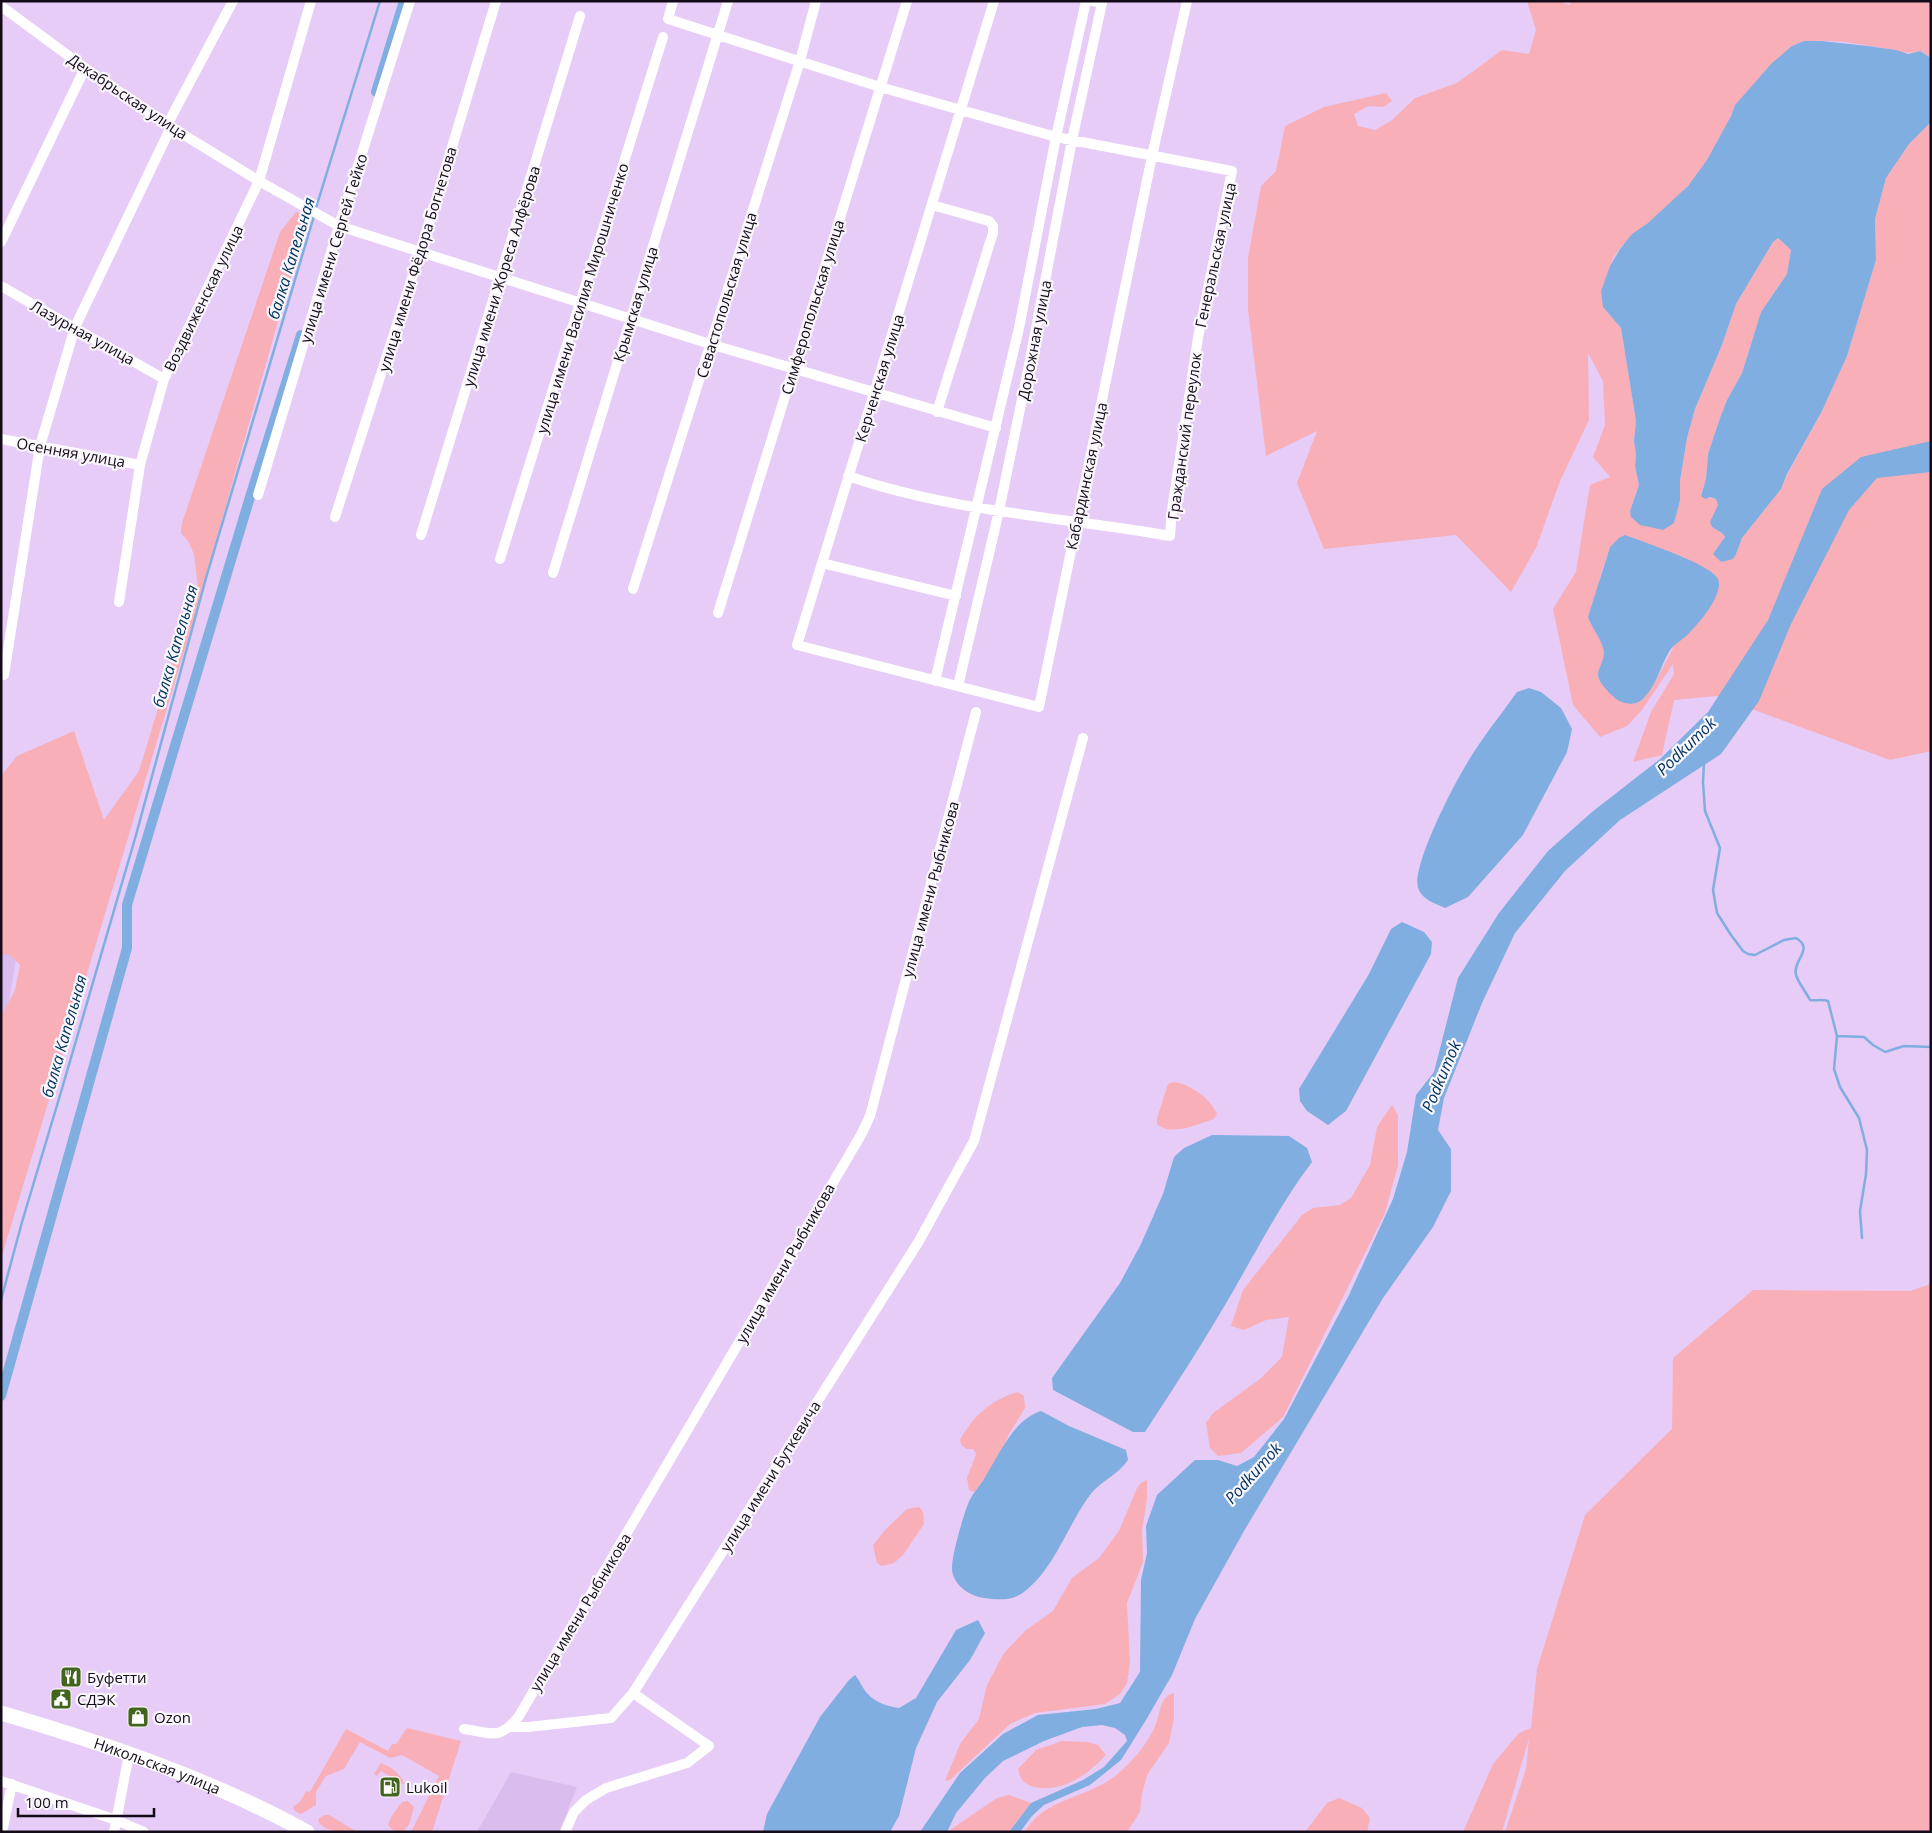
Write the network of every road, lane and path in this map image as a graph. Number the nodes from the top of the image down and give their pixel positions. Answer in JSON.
{"nodes":[{"id":1,"x":233,"y":1,"type":"edge"},
{"id":2,"x":311,"y":1,"type":"edge"},
{"id":3,"x":410,"y":1,"type":"edge"},
{"id":4,"x":496,"y":1,"type":"edge"},
{"id":5,"x":673,"y":1,"type":"edge"},
{"id":6,"x":728,"y":1,"type":"edge"},
{"id":7,"x":816,"y":1,"type":"edge"},
{"id":8,"x":907,"y":1,"type":"edge"},
{"id":9,"x":994,"y":1,"type":"edge"},
{"id":10,"x":1086,"y":1,"type":"edge"},
{"id":11,"x":1093,"y":1,"type":"edge"},
{"id":12,"x":1187,"y":1,"type":"edge"},
{"id":13,"x":1,"y":6,"type":"edge"},
{"id":14,"x":580,"y":16,"type":"dead end"},
{"id":15,"x":716,"y":35,"type":"junction"},
{"id":16,"x":663,"y":37,"type":"dead end"},
{"id":17,"x":800,"y":61,"type":"junction"},
{"id":18,"x":85,"y":68,"type":"junction"},
{"id":19,"x":880,"y":87,"type":"junction"},
{"id":20,"x":960,"y":110,"type":"junction"},
{"id":21,"x":169,"y":126,"type":"junction"},
{"id":22,"x":1056,"y":138,"type":"junction"},
{"id":23,"x":1072,"y":140,"type":"junction"},
{"id":24,"x":1152,"y":156,"type":"junction"},
{"id":25,"x":259,"y":181,"type":"junction"},
{"id":26,"x":932,"y":205,"type":"junction"},
{"id":27,"x":339,"y":226,"type":"junction"},
{"id":28,"x":1,"y":242,"type":"edge"},
{"id":29,"x":420,"y":253,"type":"junction"},
{"id":30,"x":501,"y":277,"type":"junction"},
{"id":31,"x":1,"y":286,"type":"edge"},
{"id":32,"x":581,"y":302,"type":"junction"},
{"id":33,"x":631,"y":318,"type":"junction"},
{"id":34,"x":75,"y":327,"type":"junction"},
{"id":35,"x":1198,"y":338,"type":"joint"},
{"id":36,"x":710,"y":344,"type":"junction"},
{"id":37,"x":794,"y":367,"type":"junction"},
{"id":38,"x":164,"y":379,"type":"junction"},
{"id":39,"x":875,"y":392,"type":"junction"},
{"id":40,"x":937,"y":412,"type":"junction"},
{"id":41,"x":996,"y":428,"type":"junction"},
{"id":42,"x":1,"y":439,"type":"edge"},
{"id":43,"x":40,"y":446,"type":"junction"},
{"id":44,"x":140,"y":465,"type":"junction"},
{"id":45,"x":848,"y":476,"type":"junction"},
{"id":46,"x":258,"y":495,"type":"dead end"},
{"id":47,"x":976,"y":509,"type":"junction"},
{"id":48,"x":999,"y":511,"type":"junction"},
{"id":49,"x":335,"y":517,"type":"dead end"},
{"id":50,"x":1076,"y":522,"type":"junction"},
{"id":51,"x":421,"y":535,"type":"dead end"},
{"id":52,"x":500,"y":559,"type":"dead end"},
{"id":53,"x":822,"y":563,"type":"junction"},
{"id":54,"x":553,"y":573,"type":"dead end"},
{"id":55,"x":634,"y":589,"type":"dead end"},
{"id":56,"x":956,"y":596,"type":"junction"},
{"id":57,"x":119,"y":602,"type":"dead end"},
{"id":58,"x":718,"y":613,"type":"dead end"},
{"id":59,"x":797,"y":645,"type":"joint"},
{"id":60,"x":4,"y":675,"type":"dead end"},
{"id":61,"x":936,"y":680,"type":"junction"},
{"id":62,"x":958,"y":686,"type":"junction"},
{"id":63,"x":976,"y":712,"type":"dead end"},
{"id":64,"x":1083,"y":738,"type":"dead end"},
{"id":65,"x":633,"y":1692,"type":"junction"},
{"id":66,"x":1,"y":1714,"type":"edge"},
{"id":67,"x":510,"y":1727,"type":"junction"},
{"id":68,"x":464,"y":1729,"type":"dead end"},
{"id":69,"x":129,"y":1754,"type":"junction"},
{"id":70,"x":6,"y":1783,"type":"edge"},
{"id":71,"x":116,"y":1820,"type":"junction"},
{"id":72,"x":2,"y":1832,"type":"edge"},
{"id":73,"x":114,"y":1832,"type":"edge"},
{"id":74,"x":144,"y":1832,"type":"edge"},
{"id":75,"x":307,"y":1832,"type":"edge"},
{"id":76,"x":565,"y":1832,"type":"edge"}],
"edges":[{"from":1,"to":21,"type":"street"},
{"from":2,"to":25,"type":"street","name":"Воздвиженская улица"},
{"from":3,"to":27,"type":"street","name":"улица имени Сергей Гейко"},
{"from":4,"to":29,"type":"street","name":"улица имени Фёдора Богнетова"},
{"from":5,"to":15,"type":"street"},
{"from":6,"to":15,"type":"street","name":"Крымская улица"},
{"from":7,"to":17,"type":"street","name":"Севастопольская улица"},
{"from":8,"to":19,"type":"street","name":"Симферопольская улица"},
{"from":9,"to":20,"type":"street","name":"Керченская улица"},
{"from":10,"to":22,"type":"street","name":"Дорожная улица"},
{"from":11,"to":23,"type":"street","name":"Дорожная улица"},
{"from":12,"to":24,"type":"street","name":"Кабардинская улица"},
{"from":13,"to":18,"type":"street","name":"Декабрьская улица"},
{"from":14,"to":30,"type":"street","name":"улица имени Жореса Алфёрова"},
{"from":15,"to":17,"type":"street"},
{"from":15,"to":33,"type":"street","name":"Крымская улица"},
{"from":16,"to":32,"type":"street","name":"улица имени Василия Мирошниченко"},
{"from":17,"to":19,"type":"street"},
{"from":17,"to":36,"type":"street","name":"Севастопольская улица"},
{"from":18,"to":21,"type":"street","name":"Декабрьская улица"},
{"from":18,"to":28,"type":"street"},
{"from":19,"to":20,"type":"street"},
{"from":19,"to":37,"type":"street","name":"Симферопольская улица"},
{"from":20,"to":22,"type":"street"},
{"from":20,"to":26,"type":"street","name":"Керченская улица"},
{"from":21,"to":25,"type":"street","name":"Декабрьская улица"},
{"from":21,"to":34,"type":"street"},
{"from":22,"to":23,"type":"street"},
{"from":22,"to":41,"type":"street","name":"Дорожная улица"},
{"from":23,"to":24,"type":"street"},
{"from":23,"to":48,"type":"street","name":"Дорожная улица"},
{"from":24,"to":35,"type":"street","name":"Генеральская улица"},
{"from":24,"to":50,"type":"street","name":"Кабардинская улица"},
{"from":25,"to":27,"type":"street","name":"Декабрьская улица"},
{"from":25,"to":38,"type":"street","name":"Воздвиженская улица"},
{"from":26,"to":39,"type":"street","name":"Керченская улица"},
{"from":26,"to":40,"type":"street"},
{"from":27,"to":29,"type":"street"},
{"from":27,"to":46,"type":"street","name":"улица имени Сергей Гейко"},
{"from":29,"to":30,"type":"street"},
{"from":29,"to":49,"type":"street","name":"улица имени Фёдора Богнетова"},
{"from":30,"to":32,"type":"street"},
{"from":30,"to":51,"type":"street","name":"улица имени Жореса Алфёрова"},
{"from":31,"to":34,"type":"street","name":"Лазурная улица"},
{"from":32,"to":33,"type":"street"},
{"from":32,"to":52,"type":"street","name":"улица имени Василия Мирошниченко"},
{"from":33,"to":36,"type":"street"},
{"from":33,"to":54,"type":"street","name":"Крымская улица"},
{"from":34,"to":38,"type":"street","name":"Лазурная улица"},
{"from":34,"to":43,"type":"street"},
{"from":35,"to":50,"type":"street","name":"Гражданский переулок"},
{"from":36,"to":37,"type":"street"},
{"from":36,"to":55,"type":"street","name":"Севастопольская улица"},
{"from":37,"to":39,"type":"street"},
{"from":37,"to":58,"type":"street","name":"Симферопольская улица"},
{"from":38,"to":44,"type":"street","name":"Воздвиженская улица"},
{"from":39,"to":40,"type":"street"},
{"from":39,"to":45,"type":"street","name":"Керченская улица"},
{"from":40,"to":41,"type":"street"},
{"from":41,"to":47,"type":"street","name":"Дорожная улица"},
{"from":42,"to":43,"type":"street","name":"Осенняя улица"},
{"from":43,"to":44,"type":"street","name":"Осенняя улица"},
{"from":43,"to":60,"type":"street"},
{"from":44,"to":57,"type":"street","name":"Воздвиженская улица"},
{"from":45,"to":47,"type":"street","name":"Гражданский переулок"},
{"from":45,"to":53,"type":"street","name":"Керченская улица"},
{"from":47,"to":48,"type":"street","name":"Гражданский переулок"},
{"from":47,"to":56,"type":"street","name":"Дорожная улица"},
{"from":48,"to":50,"type":"street","name":"Гражданский переулок"},
{"from":48,"to":62,"type":"street","name":"Дорожная улица"},
{"from":50,"to":62,"type":"street","name":"Кабардинская улица"},
{"from":53,"to":56,"type":"street"},
{"from":53,"to":59,"type":"street","name":"Керченская улица"},
{"from":56,"to":61,"type":"street","name":"Дорожная улица"},
{"from":59,"to":61,"type":"street","name":"Кабардинская улица"},
{"from":61,"to":62,"type":"street","name":"Кабардинская улица"},
{"from":63,"to":67,"type":"street","name":"улица имени Рыбникова"},
{"from":64,"to":65,"type":"street","name":"улица имени Буткевича"},
{"from":65,"to":67,"type":"street","name":"улица имени Буткевича"},
{"from":65,"to":76,"type":"street"},
{"from":66,"to":69,"type":"street","name":"Никольская улица"},
{"from":67,"to":68,"type":"street"},
{"from":69,"to":71,"type":"street"},
{"from":69,"to":75,"type":"street","name":"Никольская улица"},
{"from":70,"to":71,"type":"street"},
{"from":70,"to":72,"type":"street"},
{"from":71,"to":73,"type":"street"},
{"from":71,"to":74,"type":"street"}]}
